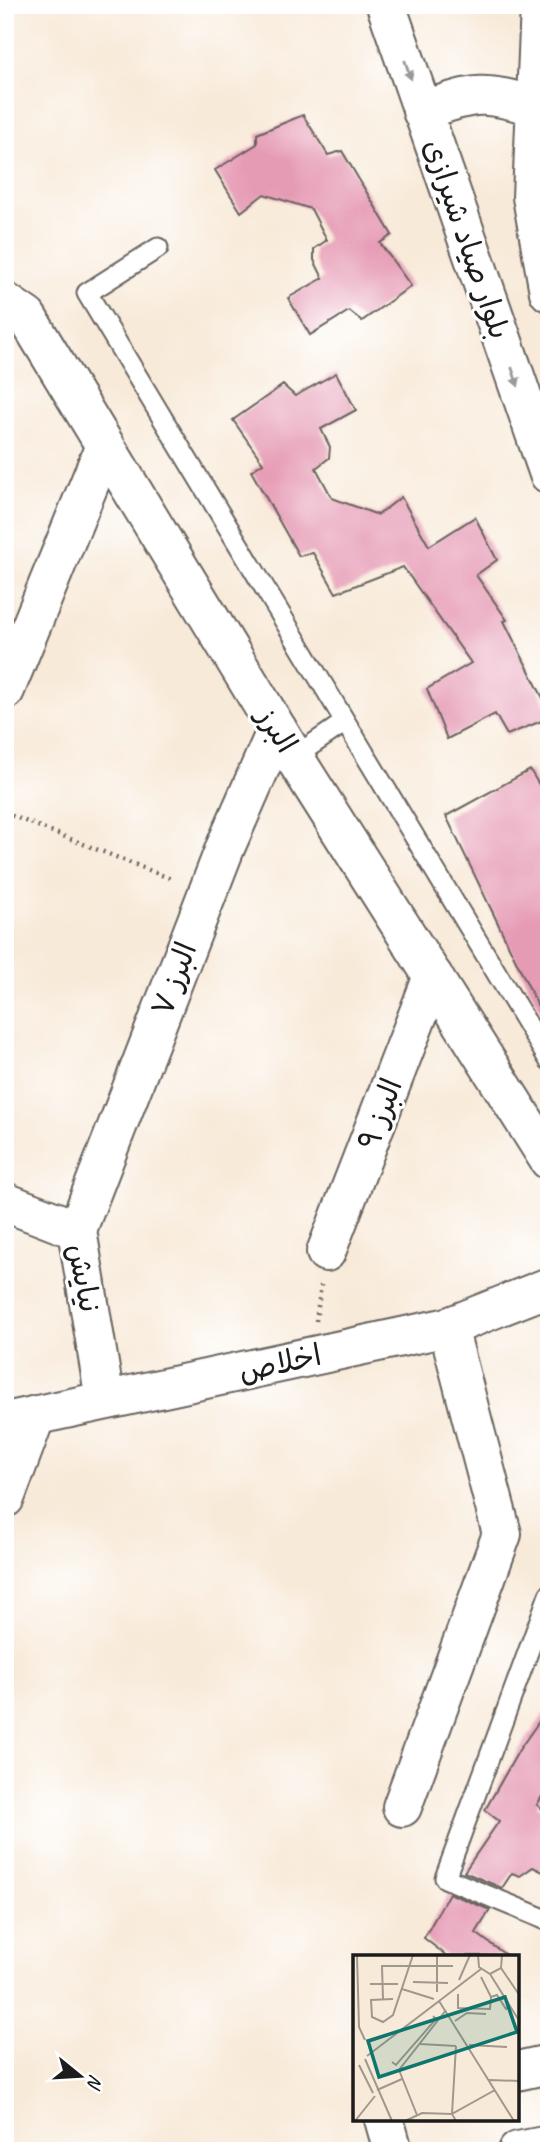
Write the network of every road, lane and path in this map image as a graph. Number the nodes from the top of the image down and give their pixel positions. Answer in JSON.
{"nodes":[{"id":1,"x":386,"y":5,"type":"edge"},
{"id":2,"x":540,"y":5,"type":"edge"},
{"id":3,"x":537,"y":107,"type":"junction"},
{"id":4,"x":422,"y":111,"type":"junction"},
{"id":5,"x":158,"y":248,"type":"dead end"},
{"id":6,"x":549,"y":292,"type":"edge"},
{"id":7,"x":5,"y":302,"type":"edge"},
{"id":8,"x":104,"y":448,"type":"junction"},
{"id":9,"x":549,"y":474,"type":"edge"},
{"id":10,"x":5,"y":690,"type":"edge"},
{"id":11,"x":345,"y":722,"type":"junction"},
{"id":12,"x":286,"y":743,"type":"junction"},
{"id":13,"x":5,"y":813,"type":"edge"},
{"id":14,"x":208,"y":893,"type":"junction"},
{"id":15,"x":433,"y":976,"type":"junction"},
{"id":16,"x":549,"y":1060,"type":"edge"},
{"id":17,"x":549,"y":1160,"type":"edge"},
{"id":18,"x":5,"y":1202,"type":"edge"},
{"id":19,"x":77,"y":1230,"type":"junction"},
{"id":20,"x":326,"y":1252,"type":"joint"},
{"id":21,"x":549,"y":1287,"type":"edge"},
{"id":22,"x":448,"y":1327,"type":"junction"},
{"id":23,"x":311,"y":1356,"type":"junction"},
{"id":24,"x":105,"y":1400,"type":"junction"},
{"id":25,"x":20,"y":1419,"type":"edge"},
{"id":26,"x":5,"y":1498,"type":"edge"},
{"id":27,"x":549,"y":1595,"type":"edge"},
{"id":28,"x":402,"y":1807,"type":"dead end"},
{"id":29,"x":549,"y":1921,"type":"edge"},
{"id":30,"x":549,"y":2064,"type":"edge"},
{"id":31,"x":519,"y":2071,"type":"edge"},
{"id":32,"x":385,"y":2121,"type":"edge"},
{"id":33,"x":549,"y":2145,"type":"edge"},
{"id":34,"x":393,"y":2151,"type":"edge"},
{"id":35,"x":518,"y":2151,"type":"edge"}],
"edges":[{"from":1,"to":4,"type":"street","name":"بلوار صیاد شیرازی","one_way":true},
{"from":2,"to":3,"type":"street","name":"بلوار صیاد شیرازی"},
{"from":3,"to":4,"type":"street"},
{"from":3,"to":6,"type":"street","name":"بلوار صیاد شیرازی"},
{"from":4,"to":9,"type":"street","name":"بلوار صیاد شیرازی","one_way":true},
{"from":5,"to":11,"type":"lane"},
{"from":7,"to":8,"type":"street","name":"البرز"},
{"from":8,"to":10,"type":"street"},
{"from":8,"to":12,"type":"street","name":"البرز"},
{"from":11,"to":12,"type":"lane"},
{"from":11,"to":16,"type":"lane"},
{"from":12,"to":14,"type":"street","name":"البرز ۷"},
{"from":12,"to":15,"type":"street","name":"البرز"},
{"from":13,"to":14,"type":"path"},
{"from":14,"to":19,"type":"street","name":"البرز ۷"},
{"from":15,"to":17,"type":"street","name":"البرز"},
{"from":15,"to":20,"type":"street","name":"البرز ۹"},
{"from":18,"to":19,"type":"street","name":"نیایش"},
{"from":19,"to":24,"type":"street","name":"نیایش"},
{"from":20,"to":23,"type":"path"},
{"from":21,"to":22,"type":"street","name":"اخلاص"},
{"from":22,"to":23,"type":"street","name":"اخلاص"},
{"from":22,"to":28,"type":"street"},
{"from":23,"to":24,"type":"street","name":"اخلاص"},
{"from":24,"to":25,"type":"street","name":"اخلاص"},
{"from":25,"to":26,"type":"street"},
{"from":27,"to":29,"type":"lane"},
{"from":30,"to":31,"type":"street"},
{"from":32,"to":34,"type":"street"},
{"from":33,"to":35,"type":"street"}]}
